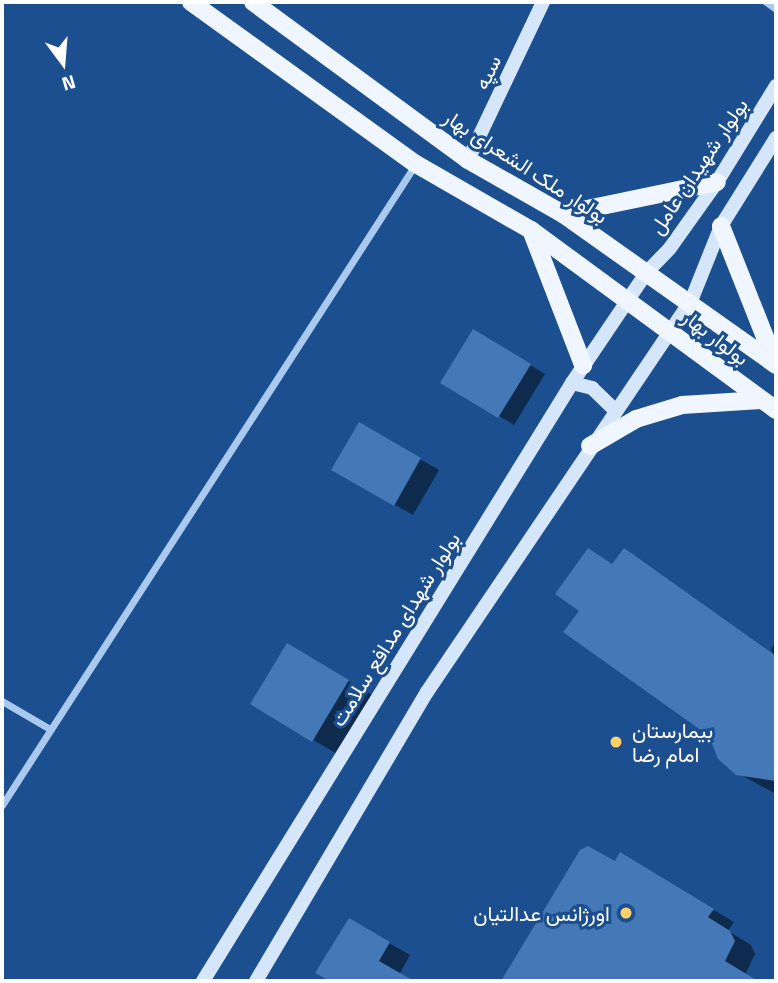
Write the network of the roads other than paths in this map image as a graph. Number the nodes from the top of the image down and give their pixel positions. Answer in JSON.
{"nodes":[{"id":1,"x":191,"y":2,"type":"edge"},
{"id":2,"x":253,"y":2,"type":"edge"},
{"id":3,"x":543,"y":2,"type":"edge"},
{"id":4,"x":766,"y":2,"type":"edge"},
{"id":5,"x":776,"y":9,"type":"edge"},
{"id":6,"x":776,"y":86,"type":"edge"},
{"id":7,"x":776,"y":138,"type":"edge"},
{"id":8,"x":468,"y":160,"type":"junction"},
{"id":9,"x":415,"y":164,"type":"junction"},
{"id":10,"x":717,"y":182,"type":"junction"},
{"id":11,"x":563,"y":214,"type":"junction"},
{"id":12,"x":721,"y":226,"type":"junction"},
{"id":13,"x":531,"y":230,"type":"junction"},
{"id":14,"x":647,"y":272,"type":"junction"},
{"id":15,"x":627,"y":301,"type":"junction"},
{"id":16,"x":691,"y":301,"type":"junction"},
{"id":17,"x":670,"y":330,"type":"junction"},
{"id":18,"x":583,"y":365,"type":"junction"},
{"id":19,"x":776,"y":365,"type":"edge"},
{"id":20,"x":572,"y":383,"type":"junction"},
{"id":21,"x":761,"y":400,"type":"junction"},
{"id":22,"x":614,"y":410,"type":"junction"},
{"id":23,"x":776,"y":410,"type":"edge"},
{"id":24,"x":590,"y":446,"type":"junction"},
{"id":25,"x":2,"y":701,"type":"edge"},
{"id":26,"x":50,"y":729,"type":"junction"},
{"id":27,"x":2,"y":805,"type":"edge"},
{"id":28,"x":203,"y":981,"type":"edge"},
{"id":29,"x":256,"y":981,"type":"edge"}],
"edges":[{"from":1,"to":9,"type":"main road"},
{"from":2,"to":8,"type":"main road","name":"بولوار ملک الشعرای بهار"},
{"from":3,"to":8,"type":"street","name":"سپه"},
{"from":4,"to":5,"type":"street"},
{"from":6,"to":10,"type":"street","name":"بولوار شهیدان عامل"},
{"from":7,"to":12,"type":"street"},
{"from":8,"to":11,"type":"main road","name":"بولوار ملک الشعرای بهار"},
{"from":9,"to":13,"type":"main road"},
{"from":9,"to":26,"type":"street"},
{"from":10,"to":11,"type":"main road"},
{"from":10,"to":14,"type":"street","name":"بولوار شهیدان عامل"},
{"from":11,"to":14,"type":"main road","name":"بولوار ملک الشعرای بهار"},
{"from":12,"to":16,"type":"street"},
{"from":12,"to":19,"type":"main road"},
{"from":13,"to":15,"type":"main road"},
{"from":13,"to":18,"type":"main road"},
{"from":14,"to":15,"type":"street","name":"بولوار شهیدان عامل"},
{"from":14,"to":16,"type":"main road","name":"بولوار ملک الشعرای بهار"},
{"from":15,"to":17,"type":"main road","name":"بولوار بهار"},
{"from":15,"to":18,"type":"street","name":"بولوار شهدای مدافع سلامت"},
{"from":16,"to":17,"type":"street"},
{"from":16,"to":19,"type":"main road","name":"بولوار ملک الشعرای بهار"},
{"from":17,"to":21,"type":"main road","name":"بولوار بهار"},
{"from":17,"to":22,"type":"street"},
{"from":18,"to":20,"type":"street","name":"بولوار شهدای مدافع سلامت"},
{"from":20,"to":22,"type":"street"},
{"from":20,"to":28,"type":"street","name":"بولوار شهدای مدافع سلامت"},
{"from":21,"to":23,"type":"main road","name":"بولوار بهار"},
{"from":21,"to":24,"type":"main road"},
{"from":22,"to":24,"type":"street"},
{"from":24,"to":29,"type":"street"},
{"from":25,"to":26,"type":"street"},
{"from":26,"to":27,"type":"street"}]}
